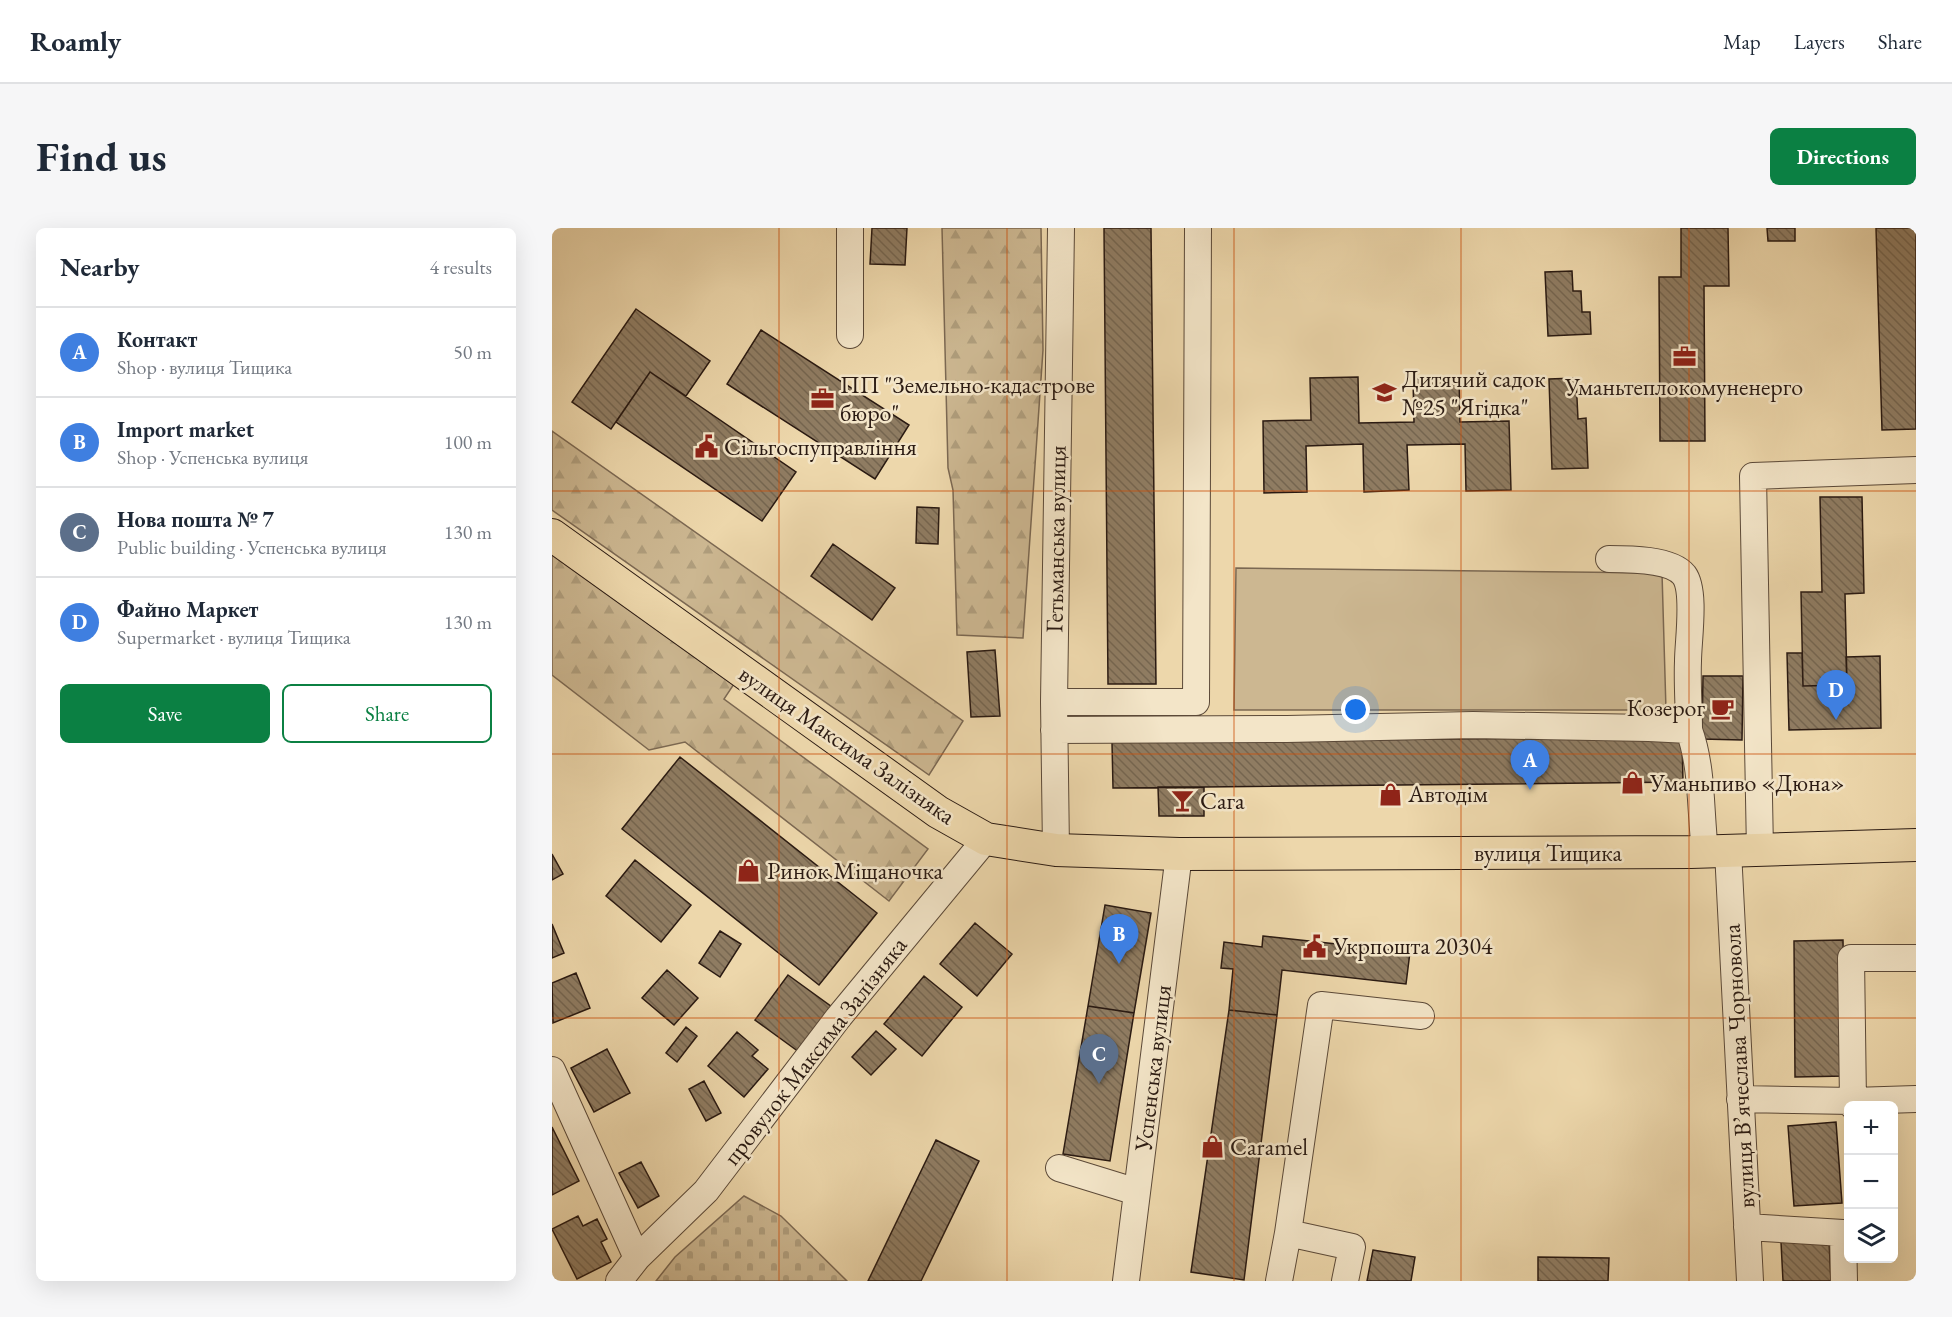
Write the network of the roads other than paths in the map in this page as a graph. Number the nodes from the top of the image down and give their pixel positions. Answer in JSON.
{"nodes":[{"id":1,"x":850,"y":228,"type":"edge"},
{"id":2,"x":1061,"y":228,"type":"edge"},
{"id":3,"x":1198,"y":228,"type":"edge"},
{"id":4,"x":850,"y":335,"type":"dead end"},
{"id":5,"x":1916,"y":470,"type":"edge"},
{"id":6,"x":552,"y":535,"type":"edge"},
{"id":7,"x":1609,"y":559,"type":"dead end"},
{"id":8,"x":1054,"y":702,"type":"junction"},
{"id":9,"x":1054,"y":730,"type":"junction"},
{"id":10,"x":1689,"y":730,"type":"junction"},
{"id":11,"x":986,"y":839,"type":"junction"},
{"id":12,"x":1916,"y":845,"type":"edge"},
{"id":13,"x":1056,"y":850,"type":"junction"},
{"id":14,"x":1716,"y":851,"type":"junction"},
{"id":15,"x":1760,"y":851,"type":"junction"},
{"id":16,"x":1179,"y":854,"type":"junction"},
{"id":17,"x":1916,"y":958,"type":"edge"},
{"id":18,"x":1421,"y":1016,"type":"dead end"},
{"id":19,"x":552,"y":1070,"type":"edge"},
{"id":20,"x":1740,"y":1099,"type":"junction"},
{"id":21,"x":1916,"y":1100,"type":"edge"},
{"id":22,"x":1853,"y":1101,"type":"edge"},
{"id":23,"x":1895,"y":1101,"type":"edge"},
{"id":24,"x":1844,"y":1103,"type":"edge"},
{"id":25,"x":1059,"y":1168,"type":"dead end"},
{"id":26,"x":1137,"y":1192,"type":"junction"},
{"id":27,"x":1844,"y":1226,"type":"edge"},
{"id":28,"x":1747,"y":1227,"type":"junction"},
{"id":29,"x":1288,"y":1233,"type":"junction"},
{"id":30,"x":637,"y":1258,"type":"junction"},
{"id":31,"x":1845,"y":1263,"type":"edge"},
{"id":32,"x":619,"y":1281,"type":"edge"},
{"id":33,"x":1126,"y":1281,"type":"edge"},
{"id":34,"x":1279,"y":1281,"type":"edge"},
{"id":35,"x":1346,"y":1281,"type":"edge"},
{"id":36,"x":1750,"y":1281,"type":"edge"},
{"id":37,"x":1844,"y":1281,"type":"edge"}],
"edges":[{"from":1,"to":4,"type":"street"},
{"from":2,"to":8,"type":"street","name":"Гетьманська вулиця"},
{"from":3,"to":8,"type":"street"},
{"from":5,"to":15,"type":"street"},
{"from":6,"to":11,"type":"main road","name":"вулиця Максима Залізняка"},
{"from":7,"to":10,"type":"street","name":"вулиця В’ячеслава Чорновола"},
{"from":8,"to":9,"type":"street","name":"Гетьманська вулиця"},
{"from":9,"to":10,"type":"street"},
{"from":9,"to":13,"type":"street","name":"Гетьманська вулиця"},
{"from":10,"to":14,"type":"street","name":"вулиця В’ячеслава Чорновола"},
{"from":11,"to":13,"type":"main road","name":"вулиця Максима Залізняка"},
{"from":11,"to":30,"type":"street","name":"провулок Максима Залізняка"},
{"from":12,"to":15,"type":"main road","name":"вулиця Тищика"},
{"from":13,"to":16,"type":"main road","name":"вулиця Максима Залізняка"},
{"from":14,"to":15,"type":"main road","name":"вулиця Тищика"},
{"from":14,"to":16,"type":"main road","name":"вулиця Тищика"},
{"from":14,"to":20,"type":"street","name":"вулиця В’ячеслава Чорновола"},
{"from":16,"to":26,"type":"street","name":"Успенська вулиця"},
{"from":17,"to":22,"type":"street"},
{"from":18,"to":29,"type":"street"},
{"from":19,"to":30,"type":"street"},
{"from":20,"to":24,"type":"street"},
{"from":20,"to":28,"type":"street","name":"вулиця В’ячеслава Чорновола"},
{"from":21,"to":23,"type":"street"},
{"from":25,"to":26,"type":"street"},
{"from":26,"to":33,"type":"street","name":"Успенська вулиця"},
{"from":27,"to":28,"type":"street"},
{"from":28,"to":36,"type":"street","name":"вулиця В’ячеслава Чорновола"},
{"from":29,"to":34,"type":"street"},
{"from":29,"to":35,"type":"street"},
{"from":30,"to":32,"type":"street","name":"провулок Максима Залізняка"},
{"from":31,"to":37,"type":"street"}]}
